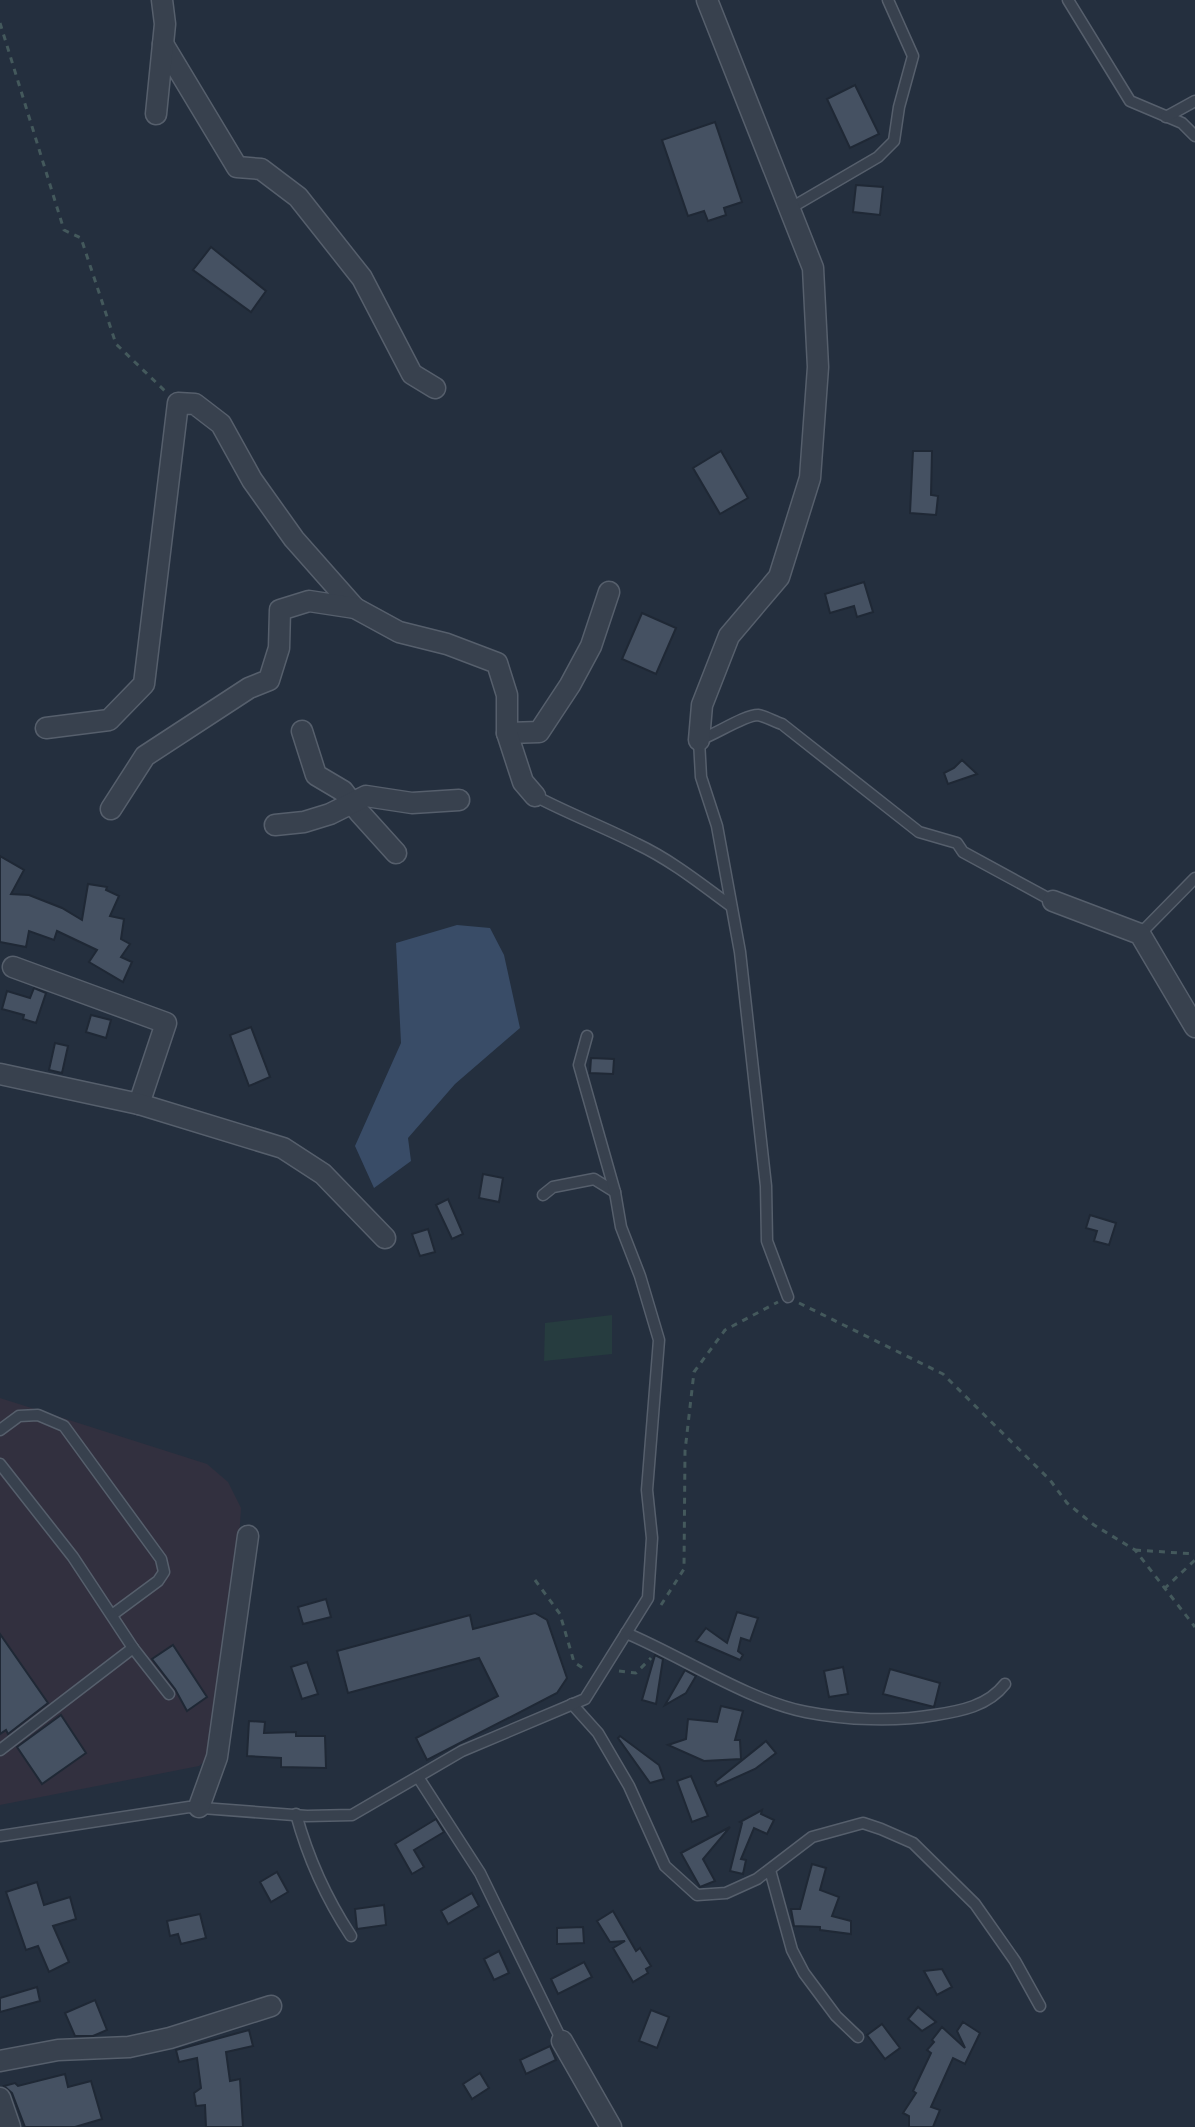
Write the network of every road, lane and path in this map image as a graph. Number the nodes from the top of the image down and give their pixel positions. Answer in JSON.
{"nodes":[{"id":1,"x":162,"y":0,"type":"edge"},
{"id":2,"x":707,"y":0,"type":"edge"},
{"id":3,"x":888,"y":0,"type":"edge"},
{"id":4,"x":1068,"y":0,"type":"edge"},
{"id":5,"x":0,"y":23,"type":"edge"},
{"id":6,"x":163,"y":44,"type":"junction"},
{"id":7,"x":1195,"y":101,"type":"edge"},
{"id":8,"x":156,"y":114,"type":"dead end"},
{"id":9,"x":1166,"y":117,"type":"junction"},
{"id":10,"x":1195,"y":136,"type":"edge"},
{"id":11,"x":789,"y":209,"type":"junction"},
{"id":12,"x":435,"y":388,"type":"dead end"},
{"id":13,"x":178,"y":403,"type":"junction"},
{"id":14,"x":609,"y":592,"type":"dead end"},
{"id":15,"x":355,"y":608,"type":"junction"},
{"id":16,"x":46,"y":728,"type":"dead end"},
{"id":17,"x":302,"y":731,"type":"dead end"},
{"id":18,"x":507,"y":733,"type":"junction"},
{"id":19,"x":699,"y":740,"type":"junction"},
{"id":20,"x":535,"y":796,"type":"joint"},
{"id":21,"x":459,"y":800,"type":"dead end"},
{"id":22,"x":352,"y":803,"type":"junction"},
{"id":23,"x":111,"y":809,"type":"dead end"},
{"id":24,"x":275,"y":825,"type":"dead end"},
{"id":25,"x":396,"y":853,"type":"dead end"},
{"id":26,"x":1195,"y":878,"type":"edge"},
{"id":27,"x":1053,"y":901,"type":"joint"},
{"id":28,"x":731,"y":906,"type":"junction"},
{"id":29,"x":1140,"y":934,"type":"junction"},
{"id":30,"x":13,"y":967,"type":"dead end"},
{"id":31,"x":1195,"y":1027,"type":"edge"},
{"id":32,"x":587,"y":1036,"type":"dead end"},
{"id":33,"x":0,"y":1074,"type":"edge"},
{"id":34,"x":139,"y":1104,"type":"junction"},
{"id":35,"x":615,"y":1192,"type":"junction"},
{"id":36,"x":543,"y":1195,"type":"dead end"},
{"id":37,"x":385,"y":1238,"type":"dead end"},
{"id":38,"x":788,"y":1297,"type":"junction"},
{"id":39,"x":0,"y":1430,"type":"edge"},
{"id":40,"x":0,"y":1464,"type":"edge"},
{"id":41,"x":248,"y":1536,"type":"dead end"},
{"id":42,"x":1135,"y":1550,"type":"junction"},
{"id":43,"x":1195,"y":1554,"type":"edge"},
{"id":44,"x":1195,"y":1560,"type":"edge"},
{"id":45,"x":535,"y":1580,"type":"dead end"},
{"id":46,"x":1164,"y":1589,"type":"junction"},
{"id":47,"x":112,"y":1615,"type":"junction"},
{"id":48,"x":633,"y":1622,"type":"junction"},
{"id":49,"x":1195,"y":1627,"type":"edge"},
{"id":50,"x":626,"y":1633,"type":"junction"},
{"id":51,"x":659,"y":1647,"type":"junction"},
{"id":52,"x":133,"y":1648,"type":"junction"},
{"id":53,"x":602,"y":1673,"type":"junction"},
{"id":54,"x":1005,"y":1684,"type":"dead end"},
{"id":55,"x":169,"y":1694,"type":"dead end"},
{"id":56,"x":572,"y":1704,"type":"junction"},
{"id":57,"x":0,"y":1750,"type":"edge"},
{"id":58,"x":418,"y":1777,"type":"junction"},
{"id":59,"x":199,"y":1807,"type":"junction"},
{"id":60,"x":296,"y":1814,"type":"junction"},
{"id":61,"x":0,"y":1836,"type":"edge"},
{"id":62,"x":770,"y":1870,"type":"junction"},
{"id":63,"x":351,"y":1936,"type":"dead end"},
{"id":64,"x":271,"y":2006,"type":"dead end"},
{"id":65,"x":1040,"y":2006,"type":"dead end"},
{"id":66,"x":858,"y":2037,"type":"dead end"},
{"id":67,"x":562,"y":2041,"type":"joint"},
{"id":68,"x":0,"y":2061,"type":"edge"},
{"id":69,"x":0,"y":2098,"type":"edge"},
{"id":70,"x":10,"y":2127,"type":"edge"},
{"id":71,"x":611,"y":2127,"type":"edge"}],
"edges":[{"from":1,"to":6,"type":"street"},
{"from":2,"to":11,"type":"street"},
{"from":3,"to":11,"type":"lane"},
{"from":4,"to":9,"type":"lane"},
{"from":5,"to":13,"type":"path"},
{"from":6,"to":8,"type":"street"},
{"from":6,"to":12,"type":"street"},
{"from":7,"to":9,"type":"lane"},
{"from":9,"to":10,"type":"lane"},
{"from":11,"to":19,"type":"street"},
{"from":13,"to":15,"type":"street"},
{"from":13,"to":16,"type":"street"},
{"from":14,"to":18,"type":"street"},
{"from":15,"to":18,"type":"street"},
{"from":15,"to":23,"type":"street"},
{"from":17,"to":22,"type":"street"},
{"from":18,"to":20,"type":"street"},
{"from":19,"to":27,"type":"lane"},
{"from":19,"to":28,"type":"lane"},
{"from":20,"to":28,"type":"lane"},
{"from":21,"to":22,"type":"street"},
{"from":22,"to":24,"type":"street"},
{"from":22,"to":25,"type":"street"},
{"from":26,"to":29,"type":"lane"},
{"from":27,"to":29,"type":"street"},
{"from":28,"to":38,"type":"lane"},
{"from":29,"to":31,"type":"street"},
{"from":30,"to":34,"type":"street"},
{"from":32,"to":35,"type":"lane"},
{"from":33,"to":34,"type":"street"},
{"from":34,"to":37,"type":"street"},
{"from":35,"to":36,"type":"lane"},
{"from":35,"to":48,"type":"lane"},
{"from":38,"to":42,"type":"path"},
{"from":38,"to":48,"type":"path"},
{"from":39,"to":47,"type":"lane"},
{"from":40,"to":47,"type":"lane"},
{"from":41,"to":59,"type":"street"},
{"from":42,"to":43,"type":"path"},
{"from":42,"to":46,"type":"path"},
{"from":44,"to":46,"type":"path"},
{"from":45,"to":53,"type":"path"},
{"from":46,"to":49,"type":"path"},
{"from":47,"to":52,"type":"lane"},
{"from":48,"to":50,"type":"lane"},
{"from":50,"to":51,"type":"lane"},
{"from":50,"to":53,"type":"lane"},
{"from":51,"to":53,"type":"path"},
{"from":51,"to":54,"type":"lane"},
{"from":52,"to":55,"type":"lane"},
{"from":52,"to":57,"type":"lane"},
{"from":53,"to":56,"type":"lane"},
{"from":56,"to":58,"type":"lane"},
{"from":56,"to":62,"type":"lane"},
{"from":58,"to":60,"type":"lane"},
{"from":58,"to":67,"type":"lane"},
{"from":59,"to":60,"type":"lane"},
{"from":59,"to":61,"type":"lane"},
{"from":60,"to":63,"type":"lane"},
{"from":62,"to":65,"type":"lane"},
{"from":62,"to":66,"type":"lane"},
{"from":64,"to":68,"type":"street"},
{"from":67,"to":71,"type":"street"},
{"from":69,"to":70,"type":"street"}]}
